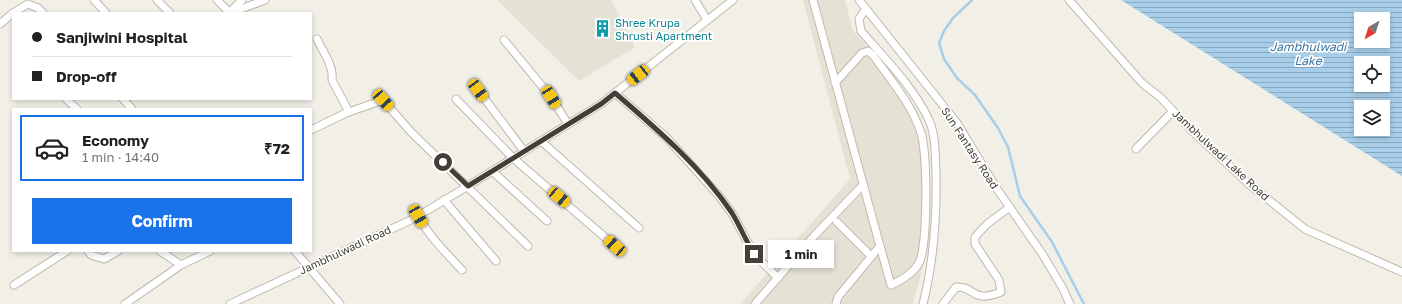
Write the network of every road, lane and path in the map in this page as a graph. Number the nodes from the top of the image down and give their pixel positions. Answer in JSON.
{"nodes":[{"id":1,"x":94,"y":0,"type":"edge"},
{"id":2,"x":157,"y":0,"type":"edge"},
{"id":3,"x":216,"y":0,"type":"edge"},
{"id":4,"x":242,"y":0,"type":"edge"},
{"id":5,"x":266,"y":0,"type":"edge"},
{"id":6,"x":695,"y":0,"type":"edge"},
{"id":7,"x":733,"y":0,"type":"edge"},
{"id":8,"x":813,"y":0,"type":"edge"},
{"id":9,"x":859,"y":0,"type":"edge"},
{"id":10,"x":1068,"y":0,"type":"edge"},
{"id":11,"x":865,"y":10,"type":"junction"},
{"id":12,"x":15,"y":12,"type":"edge"},
{"id":13,"x":42,"y":12,"type":"edge"},
{"id":14,"x":105,"y":12,"type":"edge"},
{"id":15,"x":169,"y":12,"type":"edge"},
{"id":16,"x":229,"y":12,"type":"edge"},
{"id":17,"x":231,"y":12,"type":"edge"},
{"id":18,"x":233,"y":12,"type":"edge"},
{"id":19,"x":12,"y":14,"type":"edge"},
{"id":20,"x":707,"y":20,"type":"junction"},
{"id":21,"x":0,"y":24,"type":"edge"},
{"id":22,"x":317,"y":40,"type":"dead end"},
{"id":23,"x":504,"y":40,"type":"dead end"},
{"id":24,"x":835,"y":83,"type":"junction"},
{"id":25,"x":478,"y":90,"type":"dead end"},
{"id":26,"x":615,"y":93,"type":"junction"},
{"id":27,"x":456,"y":99,"type":"dead end"},
{"id":28,"x":67,"y":100,"type":"edge"},
{"id":29,"x":124,"y":100,"type":"edge"},
{"id":30,"x":76,"y":108,"type":"edge"},
{"id":31,"x":131,"y":108,"type":"edge"},
{"id":32,"x":1173,"y":111,"type":"junction"},
{"id":33,"x":348,"y":112,"type":"junction"},
{"id":34,"x":568,"y":124,"type":"junction"},
{"id":35,"x":312,"y":130,"type":"edge"},
{"id":36,"x":541,"y":141,"type":"junction"},
{"id":37,"x":1136,"y":149,"type":"dead end"},
{"id":38,"x":524,"y":151,"type":"junction"},
{"id":39,"x":513,"y":158,"type":"junction"},
{"id":40,"x":492,"y":171,"type":"junction"},
{"id":41,"x":863,"y":185,"type":"junction"},
{"id":42,"x":468,"y":186,"type":"junction"},
{"id":43,"x":444,"y":200,"type":"junction"},
{"id":44,"x":1010,"y":207,"type":"junction"},
{"id":45,"x":418,"y":216,"type":"junction"},
{"id":46,"x":547,"y":220,"type":"dead end"},
{"id":47,"x":837,"y":222,"type":"dead end"},
{"id":48,"x":638,"y":228,"type":"dead end"},
{"id":49,"x":528,"y":246,"type":"dead end"},
{"id":50,"x":615,"y":246,"type":"dead end"},
{"id":51,"x":880,"y":246,"type":"junction"},
{"id":52,"x":65,"y":252,"type":"edge"},
{"id":53,"x":89,"y":252,"type":"edge"},
{"id":54,"x":116,"y":252,"type":"edge"},
{"id":55,"x":162,"y":252,"type":"edge"},
{"id":56,"x":208,"y":252,"type":"edge"},
{"id":57,"x":296,"y":252,"type":"edge"},
{"id":58,"x":871,"y":256,"type":"junction"},
{"id":59,"x":496,"y":261,"type":"dead end"},
{"id":60,"x":181,"y":264,"type":"junction"},
{"id":61,"x":309,"y":267,"type":"junction"},
{"id":62,"x":462,"y":270,"type":"dead end"},
{"id":63,"x":1402,"y":272,"type":"edge"},
{"id":64,"x":778,"y":278,"type":"junction"},
{"id":65,"x":14,"y":285,"type":"dead end"},
{"id":66,"x":125,"y":304,"type":"edge"},
{"id":67,"x":230,"y":304,"type":"edge"},
{"id":68,"x":340,"y":304,"type":"edge"},
{"id":69,"x":755,"y":304,"type":"edge"},
{"id":70,"x":836,"y":304,"type":"edge"},
{"id":71,"x":923,"y":304,"type":"edge"},
{"id":72,"x":943,"y":304,"type":"edge"},
{"id":73,"x":1070,"y":304,"type":"edge"}],
"edges":[{"from":1,"to":14,"type":"street"},
{"from":2,"to":15,"type":"street"},
{"from":3,"to":16,"type":"street"},
{"from":4,"to":17,"type":"street"},
{"from":5,"to":18,"type":"street"},
{"from":6,"to":20,"type":"street"},
{"from":7,"to":20,"type":"street","name":"Jambhulwadi Road"},
{"from":8,"to":24,"type":"street"},
{"from":9,"to":11,"type":"street","name":"Sun Fantasy Road"},
{"from":10,"to":32,"type":"street","name":"Jambhulwadi Lake Road"},
{"from":11,"to":44,"type":"street","name":"Sun Fantasy Road"},
{"from":11,"to":71,"type":"street"},
{"from":12,"to":13,"type":"street"},
{"from":19,"to":21,"type":"street"},
{"from":20,"to":26,"type":"street","name":"Jambhulwadi Road"},
{"from":22,"to":33,"type":"street"},
{"from":23,"to":34,"type":"street"},
{"from":24,"to":41,"type":"street"},
{"from":24,"to":51,"type":"street"},
{"from":25,"to":38,"type":"street"},
{"from":26,"to":34,"type":"street","name":"Jambhulwadi Road"},
{"from":26,"to":64,"type":"street"},
{"from":27,"to":39,"type":"street"},
{"from":28,"to":30,"type":"street"},
{"from":29,"to":31,"type":"street"},
{"from":32,"to":37,"type":"street"},
{"from":32,"to":63,"type":"street","name":"Jambhulwadi Lake Road"},
{"from":33,"to":35,"type":"street"},
{"from":33,"to":42,"type":"street"},
{"from":34,"to":36,"type":"street","name":"Jambhulwadi Road"},
{"from":36,"to":38,"type":"street","name":"Jambhulwadi Road"},
{"from":36,"to":48,"type":"street"},
{"from":38,"to":39,"type":"street","name":"Jambhulwadi Road"},
{"from":39,"to":40,"type":"street","name":"Jambhulwadi Road"},
{"from":39,"to":50,"type":"street"},
{"from":40,"to":42,"type":"street","name":"Jambhulwadi Road"},
{"from":40,"to":46,"type":"street"},
{"from":41,"to":51,"type":"street"},
{"from":41,"to":64,"type":"street"},
{"from":42,"to":43,"type":"street","name":"Jambhulwadi Road"},
{"from":42,"to":49,"type":"street"},
{"from":43,"to":45,"type":"street","name":"Jambhulwadi Road"},
{"from":43,"to":59,"type":"street"},
{"from":44,"to":72,"type":"street"},
{"from":44,"to":73,"type":"street","name":"Sun Fantasy Road"},
{"from":45,"to":61,"type":"street","name":"Jambhulwadi Road"},
{"from":45,"to":62,"type":"street"},
{"from":47,"to":58,"type":"street"},
{"from":51,"to":58,"type":"street"},
{"from":52,"to":65,"type":"street"},
{"from":53,"to":54,"type":"street"},
{"from":55,"to":60,"type":"street"},
{"from":56,"to":60,"type":"street"},
{"from":57,"to":61,"type":"street"},
{"from":58,"to":70,"type":"street"},
{"from":60,"to":66,"type":"street"},
{"from":61,"to":67,"type":"street","name":"Jambhulwadi Road"},
{"from":61,"to":68,"type":"street"},
{"from":64,"to":69,"type":"street"}]}
